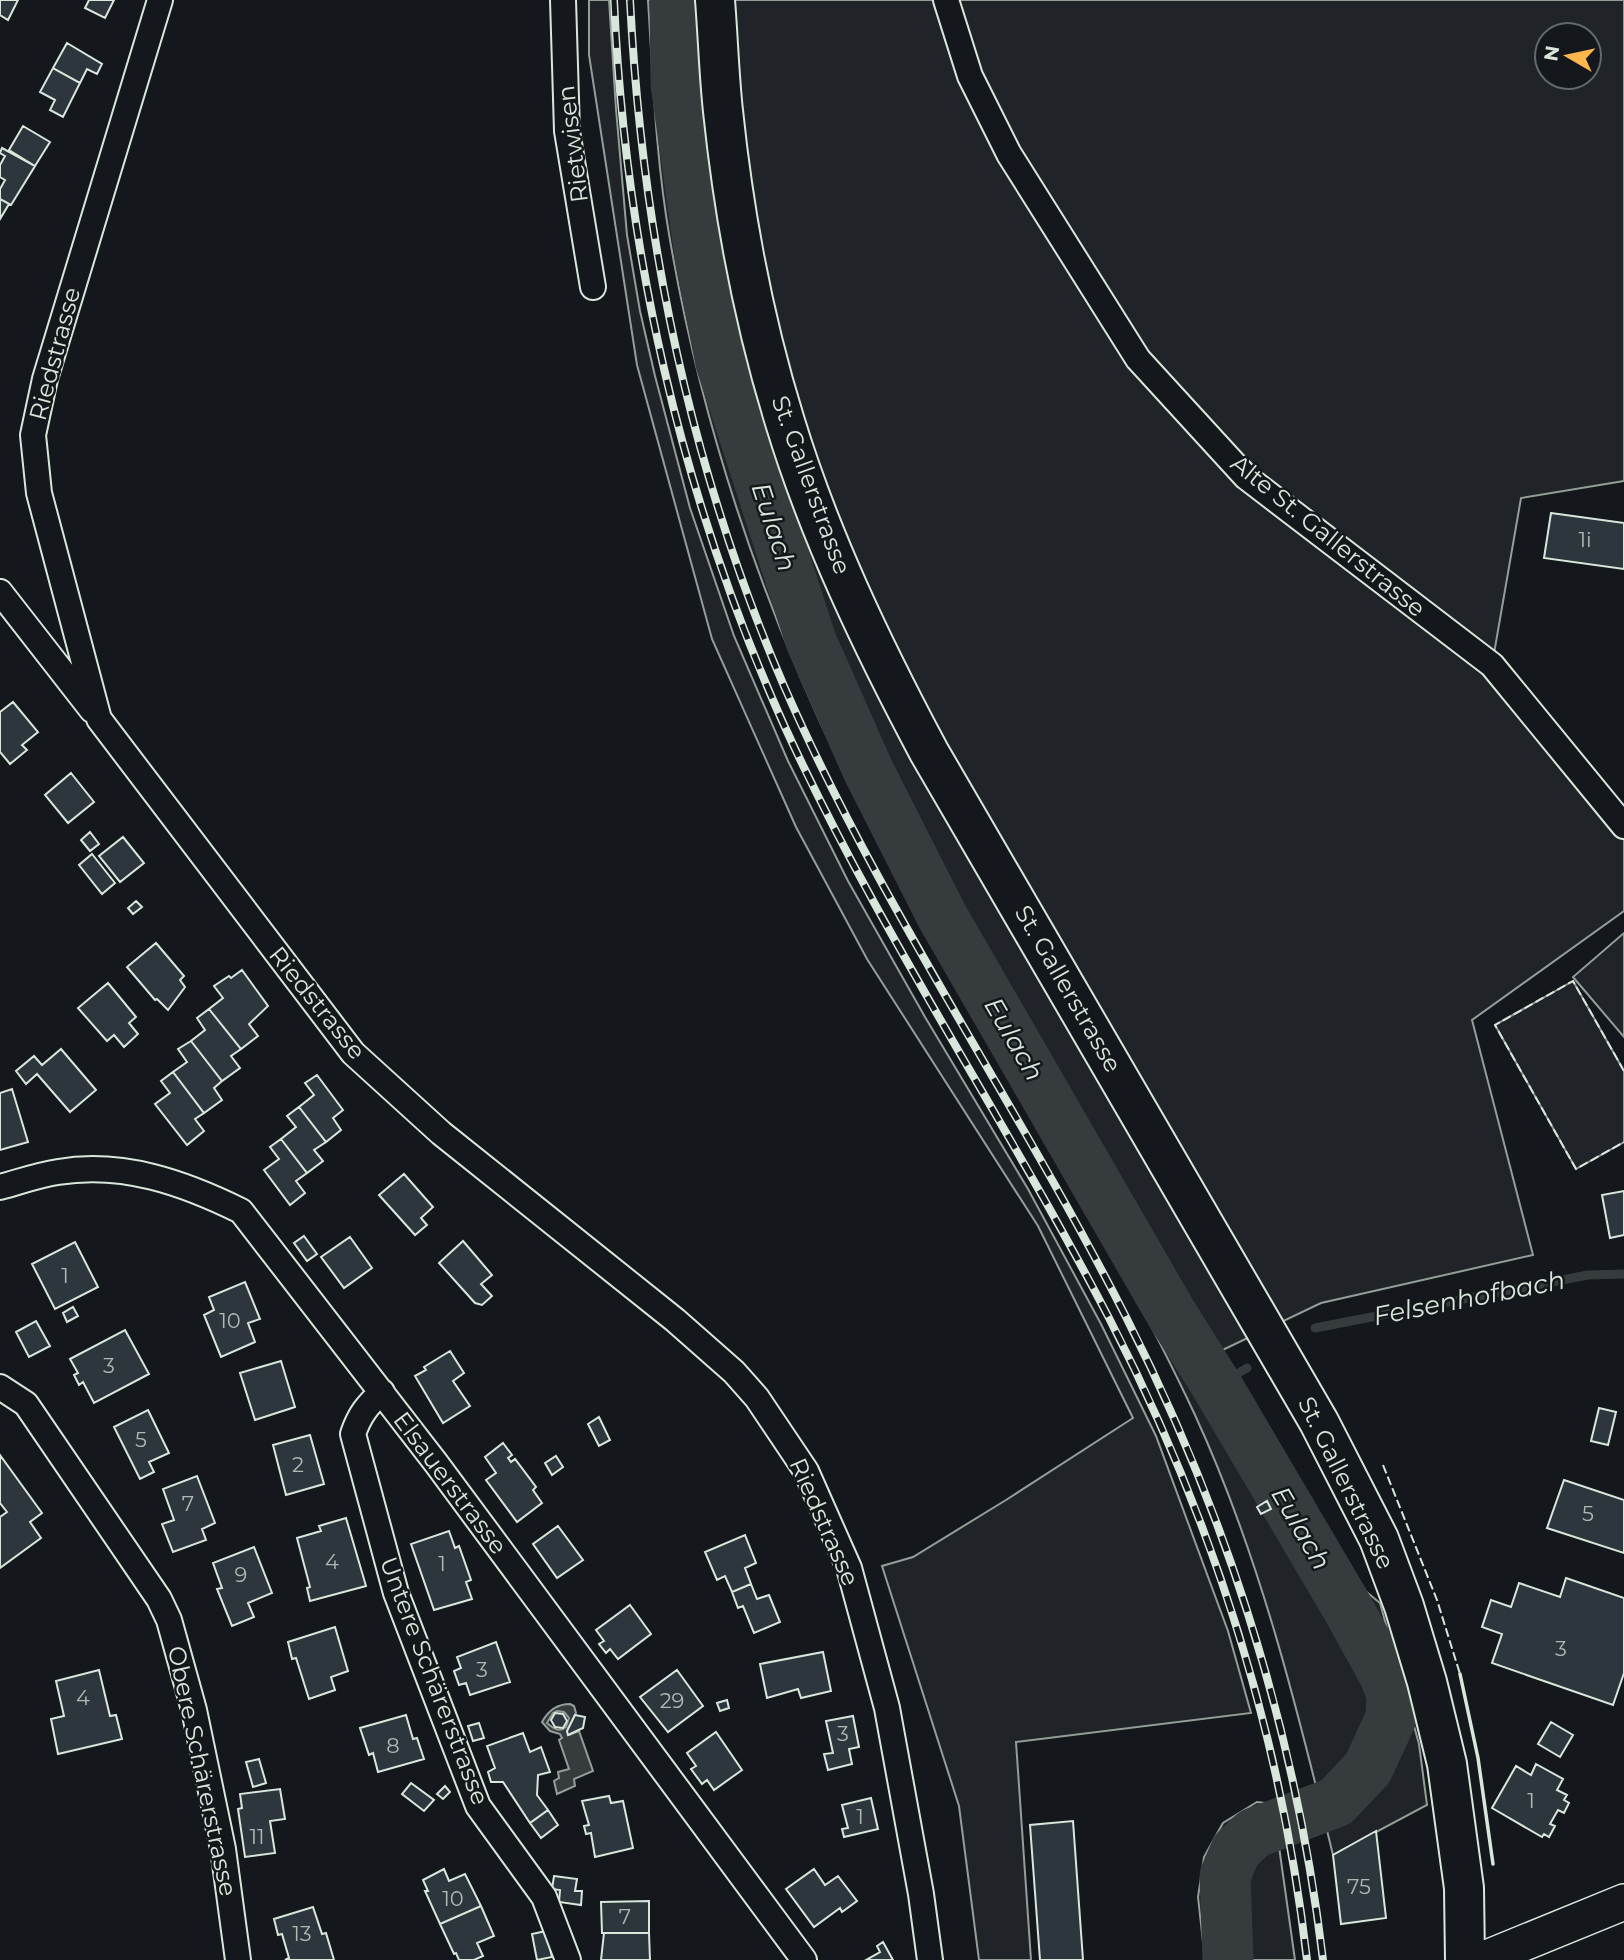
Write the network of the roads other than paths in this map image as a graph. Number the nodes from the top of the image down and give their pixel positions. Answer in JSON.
{"nodes":[{"id":1,"x":160,"y":0,"type":"edge"},
{"id":2,"x":563,"y":0,"type":"edge"},
{"id":3,"x":715,"y":0,"type":"edge"},
{"id":4,"x":946,"y":0,"type":"edge"},
{"id":5,"x":593,"y":287,"type":"dead end"},
{"id":6,"x":0,"y":592,"type":"edge"},
{"id":7,"x":99,"y":719,"type":"junction"},
{"id":8,"x":1624,"y":827,"type":"edge"},
{"id":9,"x":0,"y":1187,"type":"edge"},
{"id":10,"x":0,"y":1387,"type":"edge"},
{"id":11,"x":382,"y":1392,"type":"junction"},
{"id":12,"x":1624,"y":1902,"type":"edge"},
{"id":13,"x":238,"y":1960,"type":"edge"},
{"id":14,"x":568,"y":1960,"type":"edge"},
{"id":15,"x":804,"y":1960,"type":"edge"},
{"id":16,"x":930,"y":1960,"type":"edge"},
{"id":17,"x":1465,"y":1960,"type":"edge"},
{"id":18,"x":1482,"y":1960,"type":"edge"}],
"edges":[{"from":1,"to":7,"type":"street","name":"Riedstrasse"},
{"from":2,"to":5,"type":"street","name":"Rietwisen"},
{"from":3,"to":17,"type":"main road","name":"St. Gallerstrasse"},
{"from":4,"to":8,"type":"street","name":"Alte St. Gallerstrasse"},
{"from":6,"to":7,"type":"street"},
{"from":7,"to":16,"type":"street","name":"Riedstrasse"},
{"from":9,"to":11,"type":"street","name":"Elsauerstrasse"},
{"from":10,"to":13,"type":"street","name":"Obere Schärerstrasse"},
{"from":11,"to":14,"type":"street","name":"Untere Schärerstrasse"},
{"from":11,"to":15,"type":"street","name":"Elsauerstrasse"},
{"from":12,"to":18,"type":"main road"}]}
